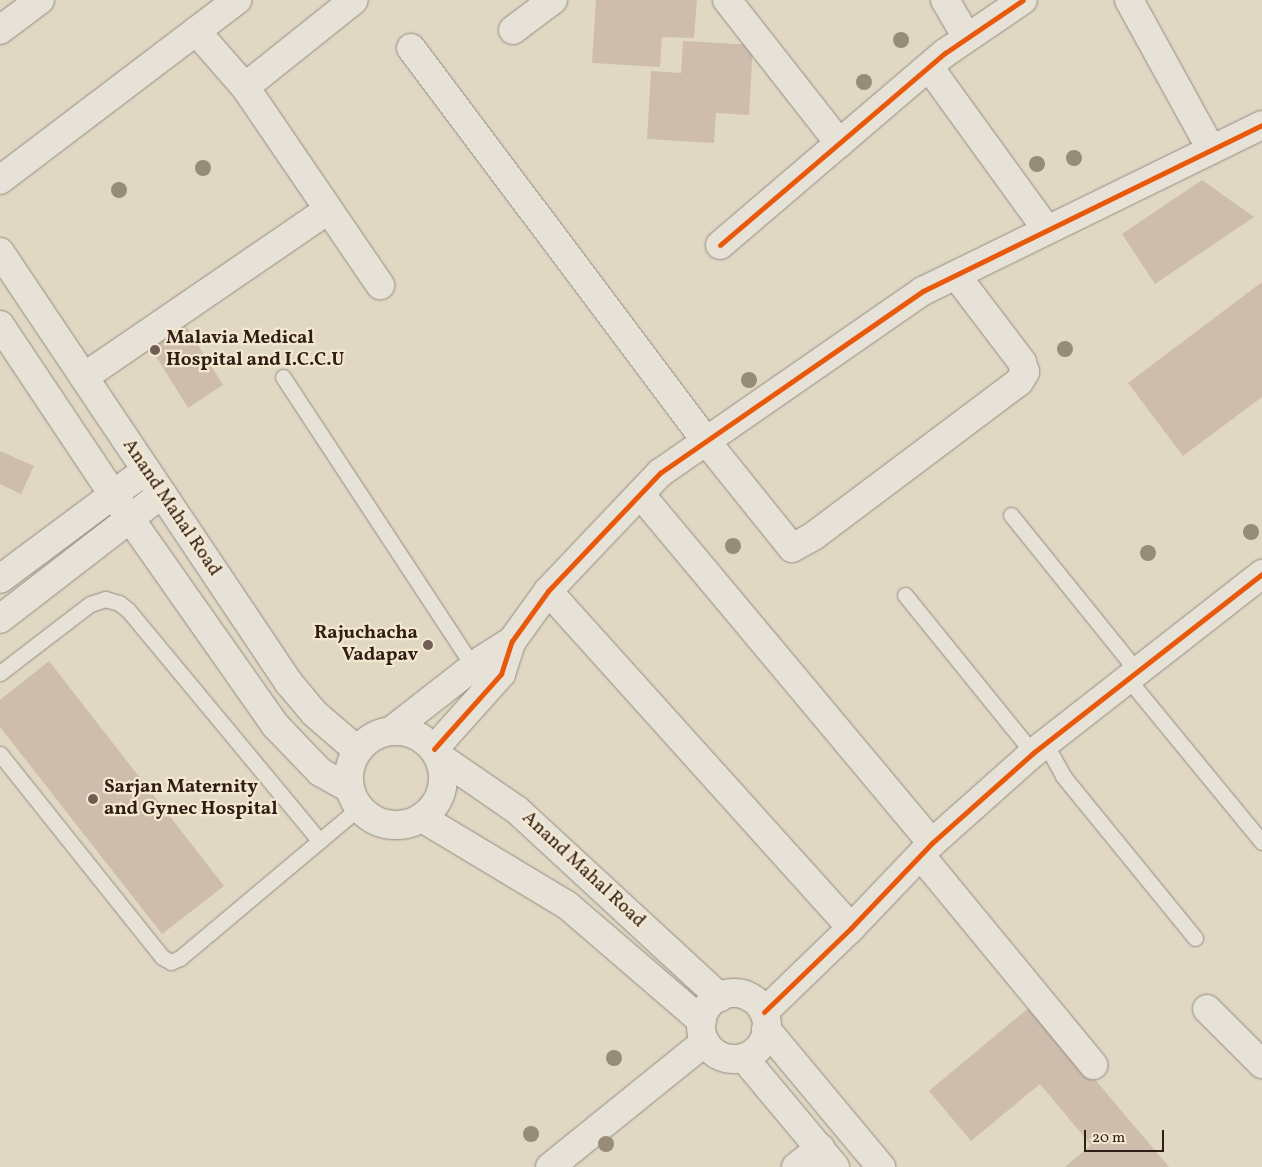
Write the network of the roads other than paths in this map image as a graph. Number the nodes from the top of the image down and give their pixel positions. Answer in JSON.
{"nodes":[{"id":1,"x":40,"y":0,"type":"edge"},
{"id":2,"x":237,"y":0,"type":"edge"},
{"id":3,"x":354,"y":0,"type":"edge"},
{"id":4,"x":553,"y":0,"type":"edge"},
{"id":5,"x":727,"y":0,"type":"edge"},
{"id":6,"x":945,"y":0,"type":"edge"},
{"id":7,"x":1022,"y":0,"type":"edge"},
{"id":8,"x":1129,"y":0,"type":"edge"},
{"id":9,"x":0,"y":30,"type":"edge"},
{"id":10,"x":513,"y":30,"type":"dead end"},
{"id":11,"x":196,"y":31,"type":"junction"},
{"id":12,"x":966,"y":36,"type":"junction"},
{"id":13,"x":411,"y":48,"type":"dead end"},
{"id":14,"x":929,"y":67,"type":"junction"},
{"id":15,"x":245,"y":87,"type":"junction"},
{"id":16,"x":1262,"y":125,"type":"edge"},
{"id":17,"x":839,"y":143,"type":"junction"},
{"id":18,"x":1210,"y":150,"type":"junction"},
{"id":19,"x":0,"y":180,"type":"edge"},
{"id":20,"x":328,"y":210,"type":"junction"},
{"id":21,"x":1047,"y":230,"type":"junction"},
{"id":22,"x":720,"y":244,"type":"dead end"},
{"id":23,"x":0,"y":252,"type":"edge"},
{"id":24,"x":956,"y":275,"type":"junction"},
{"id":25,"x":380,"y":284,"type":"dead end"},
{"id":26,"x":0,"y":325,"type":"edge"},
{"id":27,"x":84,"y":377,"type":"junction"},
{"id":28,"x":283,"y":377,"type":"dead end"},
{"id":29,"x":706,"y":441,"type":"junction"},
{"id":30,"x":146,"y":470,"type":"junction"},
{"id":31,"x":112,"y":493,"type":"junction"},
{"id":32,"x":162,"y":494,"type":"junction"},
{"id":33,"x":640,"y":494,"type":"junction"},
{"id":34,"x":1011,"y":516,"type":"dead end"},
{"id":35,"x":130,"y":517,"type":"junction"},
{"id":36,"x":1262,"y":574,"type":"edge"},
{"id":37,"x":0,"y":579,"type":"edge"},
{"id":38,"x":548,"y":592,"type":"junction"},
{"id":39,"x":905,"y":595,"type":"dead end"},
{"id":40,"x":0,"y":619,"type":"edge"},
{"id":41,"x":512,"y":641,"type":"junction"},
{"id":42,"x":473,"y":666,"type":"junction"},
{"id":43,"x":0,"y":672,"type":"edge"},
{"id":44,"x":1133,"y":675,"type":"junction"},
{"id":45,"x":392,"y":731,"type":"junction"},
{"id":46,"x":1039,"y":748,"type":"junction"},
{"id":47,"x":358,"y":751,"type":"junction"},
{"id":48,"x":436,"y":752,"type":"junction"},
{"id":49,"x":0,"y":754,"type":"edge"},
{"id":50,"x":354,"y":798,"type":"junction"},
{"id":51,"x":422,"y":818,"type":"junction"},
{"id":52,"x":320,"y":841,"type":"junction"},
{"id":53,"x":1262,"y":842,"type":"edge"},
{"id":54,"x":926,"y":849,"type":"junction"},
{"id":55,"x":851,"y":928,"type":"junction"},
{"id":56,"x":1195,"y":938,"type":"dead end"},
{"id":57,"x":720,"y":997,"type":"junction"},
{"id":58,"x":1207,"y":1009,"type":"dead end"},
{"id":59,"x":765,"y":1021,"type":"junction"},
{"id":60,"x":703,"y":1031,"type":"junction"},
{"id":61,"x":744,"y":1058,"type":"junction"},
{"id":62,"x":1262,"y":1064,"type":"edge"},
{"id":63,"x":1093,"y":1066,"type":"dead end"},
{"id":64,"x":827,"y":1158,"type":"edge"},
{"id":65,"x":550,"y":1167,"type":"edge"},
{"id":66,"x":796,"y":1167,"type":"edge"},
{"id":67,"x":881,"y":1167,"type":"edge"}],
"edges":[{"from":1,"to":9,"type":"street"},
{"from":2,"to":11,"type":"street"},
{"from":3,"to":15,"type":"street"},
{"from":4,"to":10,"type":"street"},
{"from":5,"to":17,"type":"street"},
{"from":6,"to":12,"type":"street"},
{"from":7,"to":12,"type":"street"},
{"from":8,"to":18,"type":"street"},
{"from":11,"to":15,"type":"street"},
{"from":11,"to":19,"type":"street"},
{"from":12,"to":14,"type":"street"},
{"from":13,"to":29,"type":"street"},
{"from":14,"to":17,"type":"street"},
{"from":14,"to":21,"type":"street"},
{"from":15,"to":20,"type":"street"},
{"from":16,"to":18,"type":"street"},
{"from":17,"to":22,"type":"street"},
{"from":18,"to":21,"type":"street"},
{"from":20,"to":25,"type":"street"},
{"from":20,"to":27,"type":"street"},
{"from":21,"to":24,"type":"street"},
{"from":23,"to":27,"type":"street","name":"Anand Mahal Road"},
{"from":24,"to":29,"type":"street"},
{"from":24,"to":29,"type":"street"},
{"from":26,"to":31,"type":"street","name":"Anand Mahal Road"},
{"from":27,"to":30,"type":"street","name":"Anand Mahal Road"},
{"from":28,"to":42,"type":"lane"},
{"from":29,"to":33,"type":"street"},
{"from":30,"to":31,"type":"street"},
{"from":30,"to":32,"type":"street","name":"Anand Mahal Road"},
{"from":31,"to":35,"type":"street","name":"Anand Mahal Road"},
{"from":31,"to":37,"type":"street"},
{"from":32,"to":35,"type":"street"},
{"from":32,"to":47,"type":"street","name":"Anand Mahal Road"},
{"from":33,"to":38,"type":"street"},
{"from":33,"to":54,"type":"street"},
{"from":34,"to":44,"type":"lane"},
{"from":35,"to":40,"type":"street"},
{"from":35,"to":50,"type":"street","name":"Anand Mahal Road"},
{"from":36,"to":44,"type":"street"},
{"from":38,"to":41,"type":"street"},
{"from":38,"to":55,"type":"street"},
{"from":39,"to":46,"type":"lane"},
{"from":41,"to":42,"type":"street"},
{"from":41,"to":48,"type":"street"},
{"from":42,"to":45,"type":"street"},
{"from":43,"to":52,"type":"lane"},
{"from":44,"to":46,"type":"street"},
{"from":44,"to":53,"type":"lane"},
{"from":45,"to":47,"type":"street"},
{"from":45,"to":48,"type":"street"},
{"from":46,"to":54,"type":"street"},
{"from":46,"to":56,"type":"lane"},
{"from":47,"to":50,"type":"street"},
{"from":48,"to":51,"type":"street"},
{"from":48,"to":57,"type":"street","name":"Anand Mahal Road"},
{"from":49,"to":52,"type":"lane"},
{"from":50,"to":51,"type":"street"},
{"from":50,"to":52,"type":"lane"},
{"from":51,"to":60,"type":"street","name":"Anand Mahal Road"},
{"from":54,"to":55,"type":"street"},
{"from":54,"to":63,"type":"street"},
{"from":55,"to":59,"type":"street"},
{"from":57,"to":59,"type":"street"},
{"from":57,"to":60,"type":"street"},
{"from":58,"to":62,"type":"street"},
{"from":59,"to":61,"type":"street"},
{"from":59,"to":67,"type":"street"},
{"from":60,"to":61,"type":"street"},
{"from":60,"to":65,"type":"street"},
{"from":61,"to":64,"type":"street"},
{"from":64,"to":66,"type":"street"}]}
